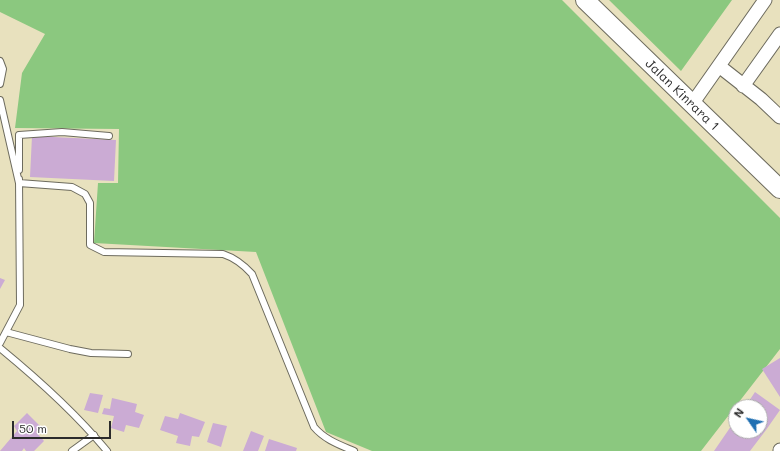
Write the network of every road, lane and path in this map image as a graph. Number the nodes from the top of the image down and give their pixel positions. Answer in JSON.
{"nodes":[{"id":1,"x":585,"y":0,"type":"edge"},
{"id":2,"x":766,"y":0,"type":"edge"},
{"id":3,"x":780,"y":34,"type":"edge"},
{"id":4,"x":0,"y":61,"type":"edge"},
{"id":5,"x":719,"y":66,"type":"junction"},
{"id":6,"x":0,"y":84,"type":"edge"},
{"id":7,"x":743,"y":86,"type":"junction"},
{"id":8,"x":0,"y":100,"type":"edge"},
{"id":9,"x":692,"y":104,"type":"junction"},
{"id":10,"x":780,"y":116,"type":"edge"},
{"id":11,"x":110,"y":136,"type":"dead end"},
{"id":12,"x":19,"y":183,"type":"junction"},
{"id":13,"x":780,"y":189,"type":"edge"},
{"id":14,"x":6,"y":332,"type":"junction"},
{"id":15,"x":0,"y":343,"type":"edge"},
{"id":16,"x":0,"y":348,"type":"edge"},
{"id":17,"x":128,"y":354,"type":"dead end"},
{"id":18,"x":94,"y":435,"type":"junction"},
{"id":19,"x":72,"y":451,"type":"edge"},
{"id":20,"x":107,"y":451,"type":"edge"},
{"id":21,"x":354,"y":451,"type":"edge"}],
"edges":[{"from":1,"to":9,"type":"street","name":"Jalan Kinrara 1"},
{"from":2,"to":5,"type":"street"},
{"from":3,"to":7,"type":"street"},
{"from":4,"to":6,"type":"lane"},
{"from":5,"to":7,"type":"street"},
{"from":5,"to":9,"type":"street"},
{"from":7,"to":10,"type":"street"},
{"from":8,"to":12,"type":"lane"},
{"from":9,"to":13,"type":"street","name":"Jalan Kinrara 1"},
{"from":11,"to":12,"type":"lane"},
{"from":12,"to":14,"type":"lane"},
{"from":12,"to":21,"type":"lane"},
{"from":14,"to":15,"type":"lane"},
{"from":14,"to":17,"type":"lane"},
{"from":16,"to":18,"type":"lane"},
{"from":18,"to":19,"type":"lane"},
{"from":18,"to":20,"type":"lane"}]}
